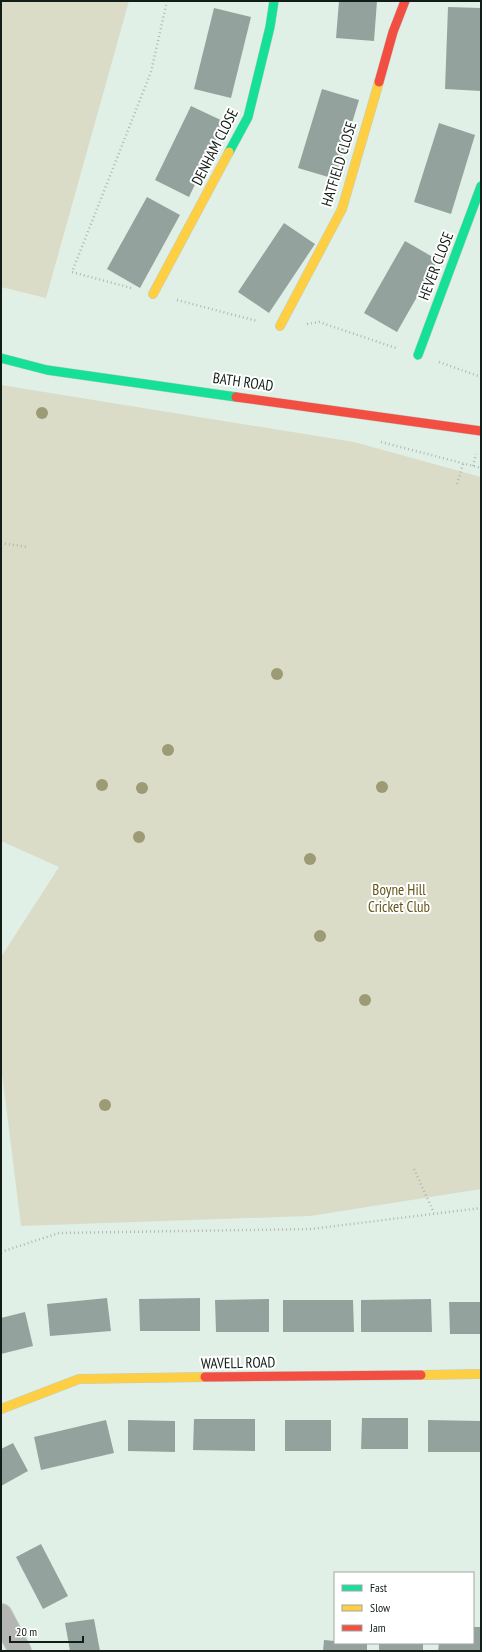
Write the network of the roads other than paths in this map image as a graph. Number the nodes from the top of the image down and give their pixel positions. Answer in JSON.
{"nodes":[{"id":1,"x":274,"y":1,"type":"edge"},
{"id":2,"x":405,"y":1,"type":"edge"},
{"id":3,"x":481,"y":186,"type":"edge"},
{"id":4,"x":153,"y":294,"type":"road end"},
{"id":5,"x":280,"y":326,"type":"road end"},
{"id":6,"x":418,"y":355,"type":"road end"},
{"id":7,"x":1,"y":358,"type":"edge"},
{"id":8,"x":481,"y":431,"type":"edge"},
{"id":9,"x":481,"y":1374,"type":"edge"},
{"id":10,"x":1,"y":1409,"type":"edge"},
{"id":11,"x":1,"y":1615,"type":"edge"},
{"id":12,"x":20,"y":1651,"type":"edge"}],
"edges":[{"from":1,"to":4,"type":"street","name":"DENHAM CLOSE"},
{"from":2,"to":5,"type":"street","name":"HATFIELD CLOSE"},
{"from":3,"to":6,"type":"street","name":"HEVER CLOSE"},
{"from":7,"to":8,"type":"street","name":"BATH ROAD"},
{"from":9,"to":10,"type":"street","name":"WAVELL ROAD"},
{"from":11,"to":12,"type":"street"}]}
